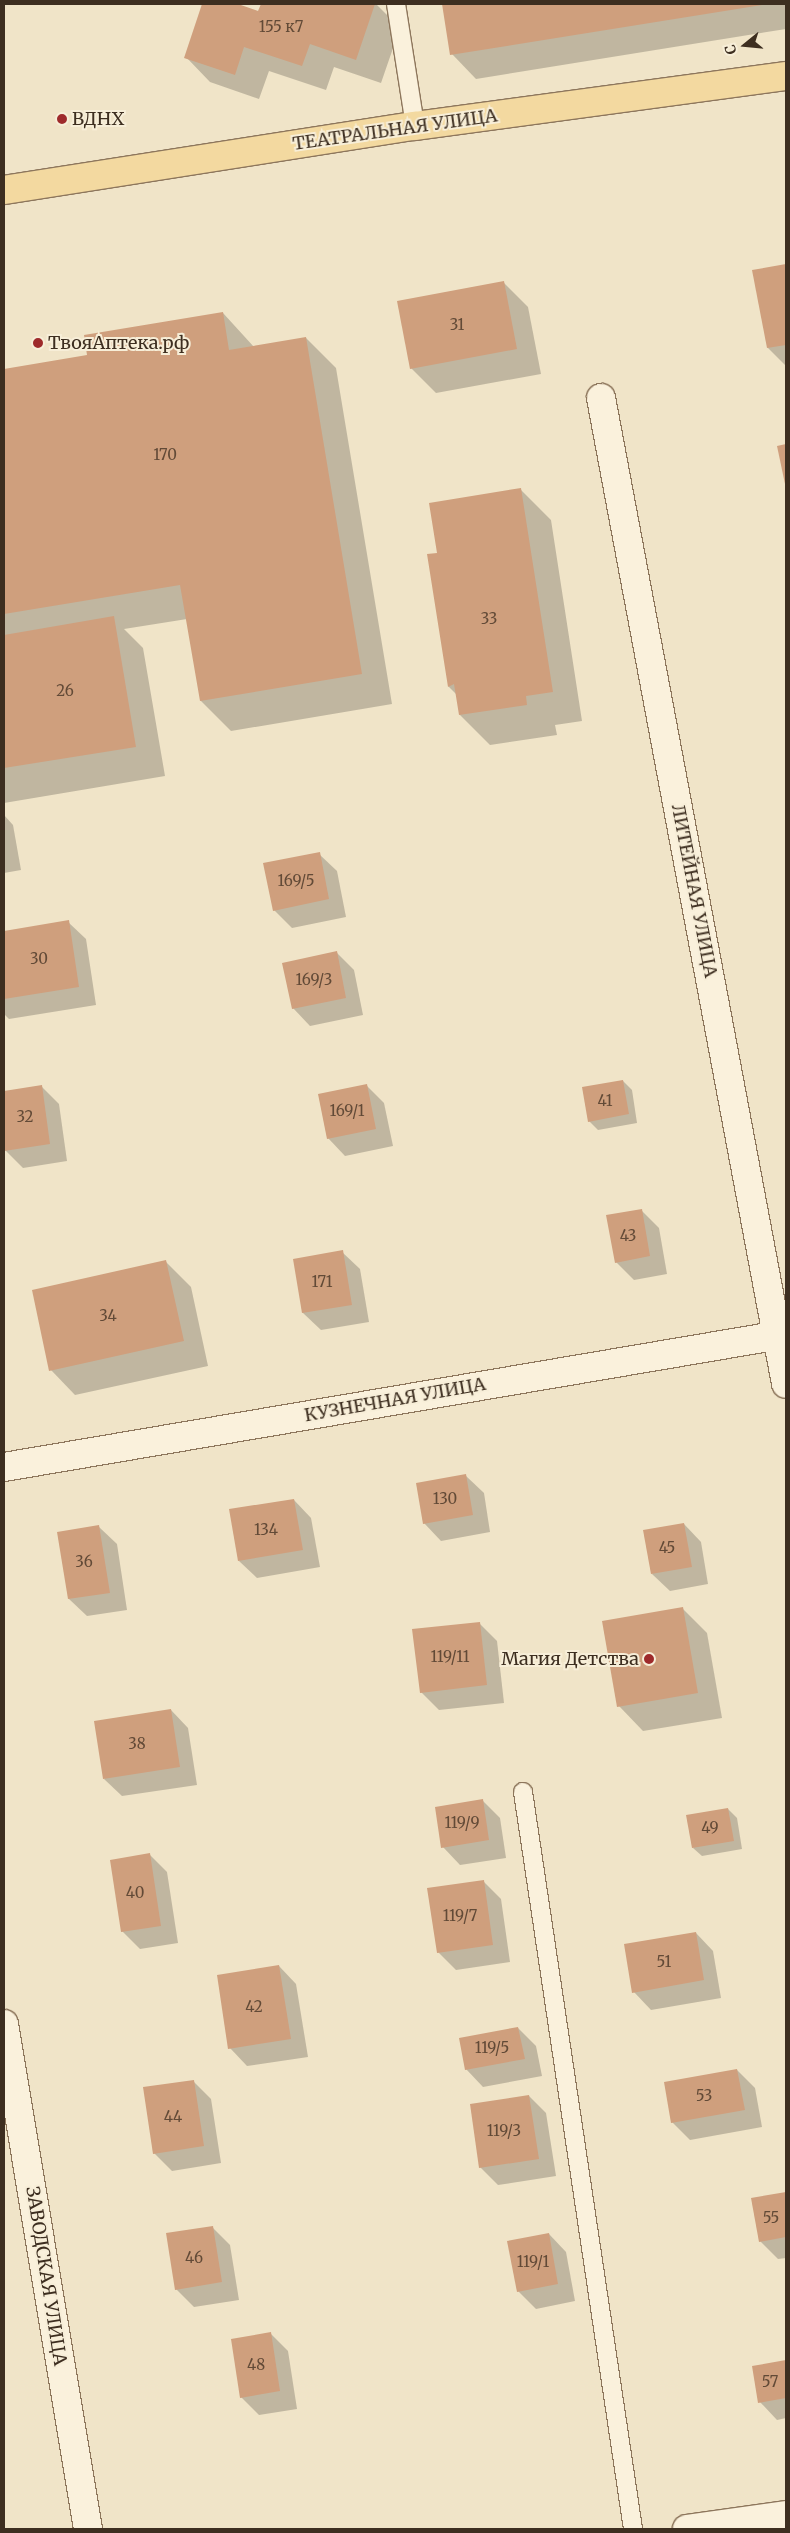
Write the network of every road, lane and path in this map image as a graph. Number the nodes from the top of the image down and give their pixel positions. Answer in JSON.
{"nodes":[{"id":1,"x":396,"y":4,"type":"edge"},
{"id":2,"x":786,"y":76,"type":"edge"},
{"id":3,"x":415,"y":126,"type":"junction"},
{"id":4,"x":4,"y":190,"type":"edge"},
{"id":5,"x":601,"y":398,"type":"dead end"},
{"id":6,"x":782,"y":1335,"type":"edge"},
{"id":7,"x":786,"y":1384,"type":"edge"},
{"id":8,"x":4,"y":1467,"type":"edge"},
{"id":9,"x":523,"y":1792,"type":"dead end"},
{"id":10,"x":4,"y":2024,"type":"edge"},
{"id":11,"x":786,"y":2515,"type":"edge"},
{"id":12,"x":88,"y":2529,"type":"edge"},
{"id":13,"x":633,"y":2529,"type":"edge"},
{"id":14,"x":687,"y":2529,"type":"edge"}],
"edges":[{"from":1,"to":3,"type":"lane"},
{"from":2,"to":3,"type":"main road","name":"ТЕАТРАЛЬНАЯ УЛИЦА"},
{"from":3,"to":4,"type":"main road","name":"ТЕАТРАЛЬНАЯ УЛИЦА"},
{"from":5,"to":6,"type":"street","name":"ЛИТЕЙНАЯ УЛИЦА"},
{"from":6,"to":7,"type":"street","name":"ЛИТЕЙНАЯ УЛИЦА"},
{"from":6,"to":8,"type":"street","name":"КУЗНЕЧНАЯ УЛИЦА"},
{"from":9,"to":13,"type":"lane"},
{"from":10,"to":12,"type":"street","name":"ЗАВОДСКАЯ УЛИЦА"},
{"from":11,"to":14,"type":"street"}]}
